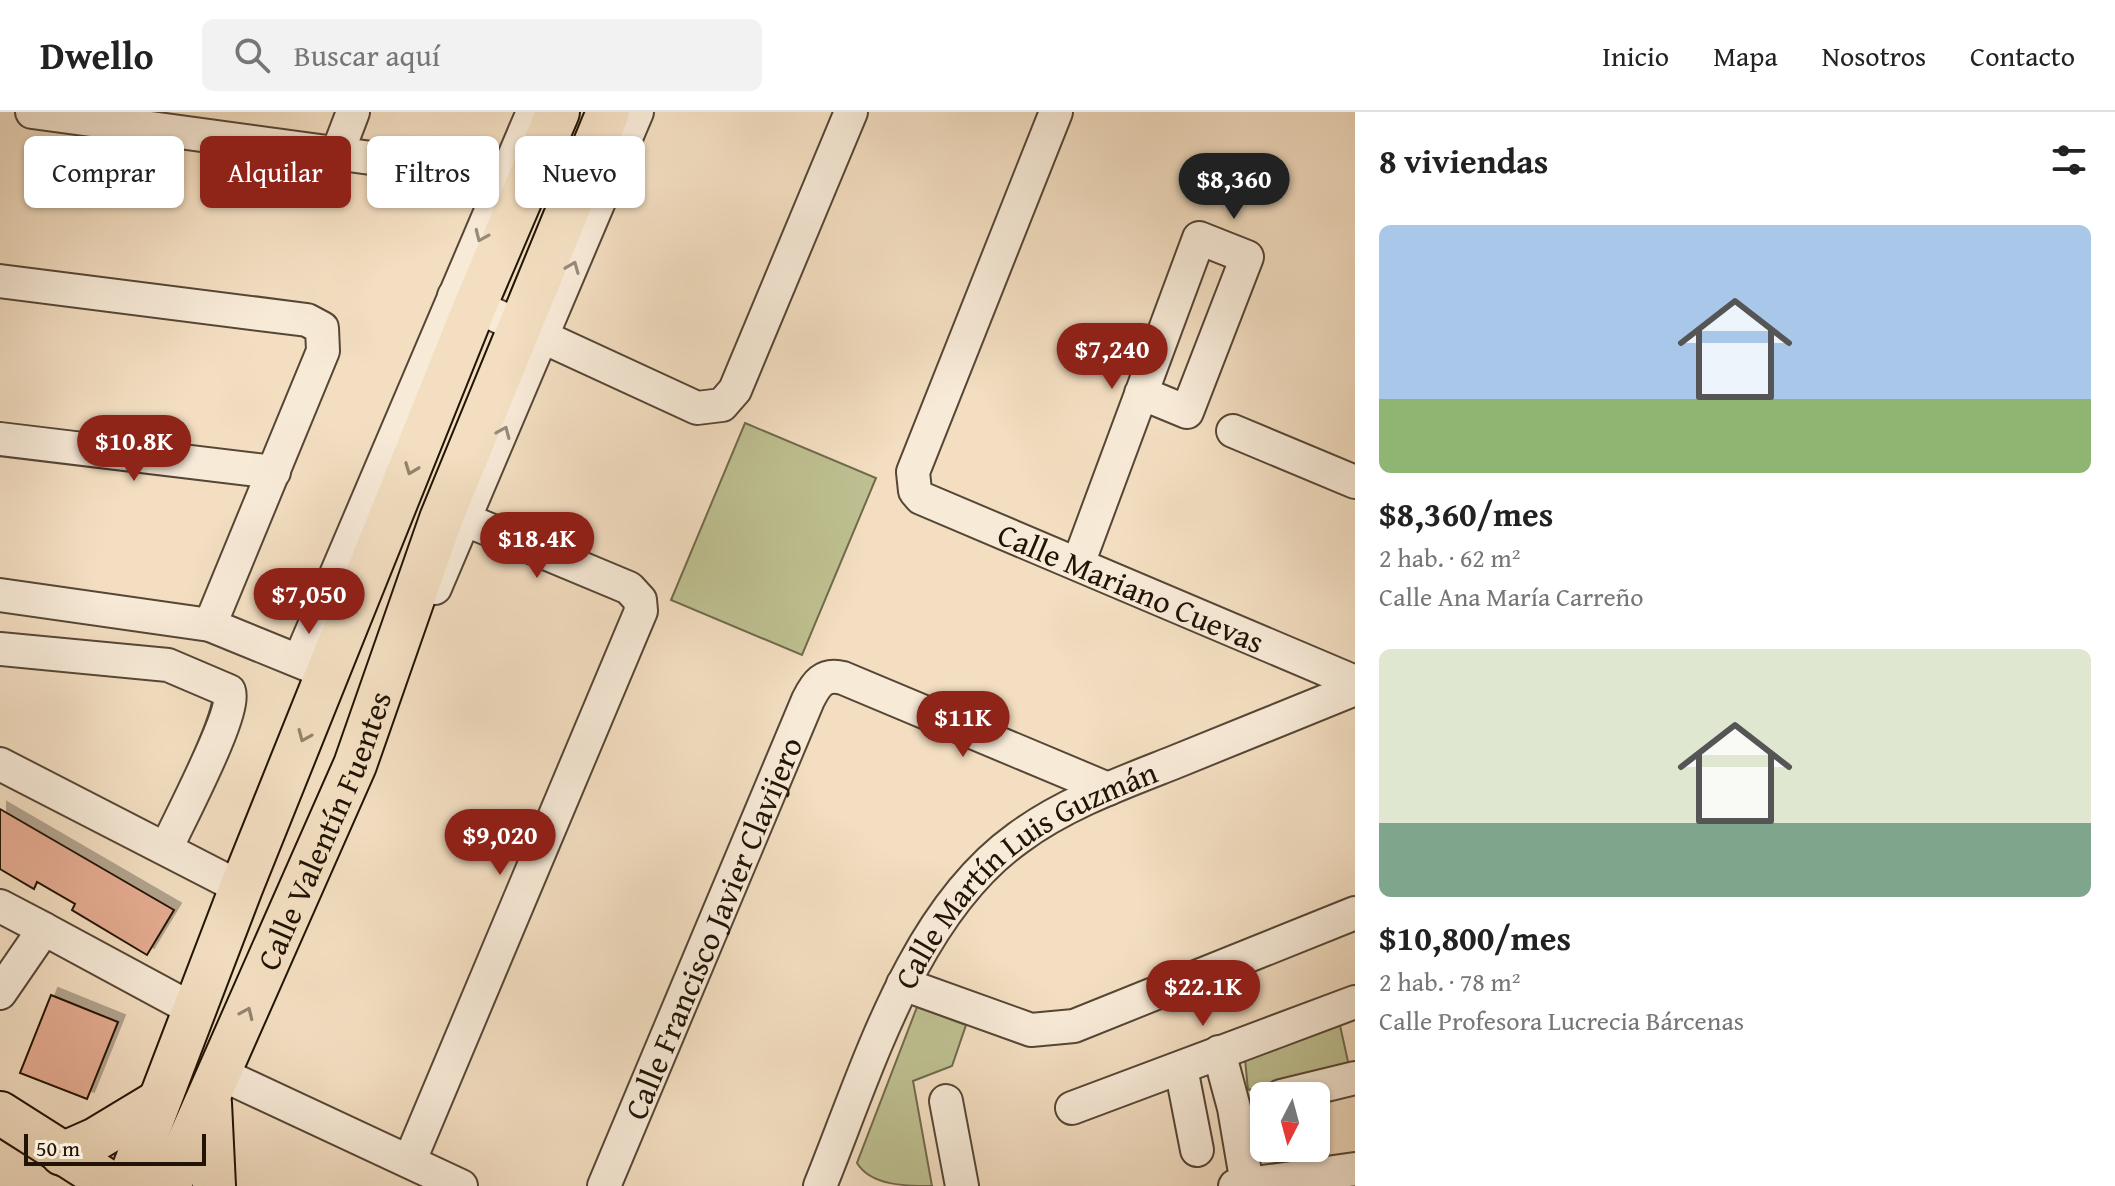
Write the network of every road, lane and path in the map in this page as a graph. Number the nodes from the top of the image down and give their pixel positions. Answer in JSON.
{"nodes":[{"id":1,"x":32,"y":112,"type":"edge"},
{"id":2,"x":353,"y":112,"type":"edge"},
{"id":3,"x":533,"y":112,"type":"edge"},
{"id":4,"x":558,"y":112,"type":"edge"},
{"id":5,"x":608,"y":112,"type":"edge"},
{"id":6,"x":637,"y":112,"type":"edge"},
{"id":7,"x":851,"y":112,"type":"edge"},
{"id":8,"x":1056,"y":112,"type":"edge"},
{"id":9,"x":208,"y":124,"type":"edge"},
{"id":10,"x":260,"y":136,"type":"edge"},
{"id":11,"x":344,"y":136,"type":"edge"},
{"id":12,"x":528,"y":136,"type":"edge"},
{"id":13,"x":544,"y":136,"type":"edge"},
{"id":14,"x":598,"y":136,"type":"edge"},
{"id":15,"x":351,"y":156,"type":"edge"},
{"id":16,"x":515,"y":178,"type":"edge"},
{"id":17,"x":515,"y":188,"type":"edge"},
{"id":18,"x":571,"y":208,"type":"edge"},
{"id":19,"x":0,"y":281,"type":"edge"},
{"id":20,"x":465,"y":301,"type":"junction"},
{"id":21,"x":532,"y":333,"type":"junction"},
{"id":22,"x":1141,"y":393,"type":"junction"},
{"id":23,"x":1233,"y":431,"type":"dead end"},
{"id":24,"x":0,"y":439,"type":"edge"},
{"id":25,"x":274,"y":472,"type":"junction"},
{"id":26,"x":1355,"y":482,"type":"edge"},
{"id":27,"x":466,"y":520,"type":"junction"},
{"id":28,"x":1078,"y":564,"type":"junction"},
{"id":29,"x":0,"y":595,"type":"edge"},
{"id":30,"x":404,"y":624,"type":"junction"},
{"id":31,"x":210,"y":625,"type":"junction"},
{"id":32,"x":0,"y":649,"type":"edge"},
{"id":33,"x":315,"y":668,"type":"junction"},
{"id":34,"x":1355,"y":682,"type":"edge"},
{"id":35,"x":1355,"y":689,"type":"edge"},
{"id":36,"x":0,"y":764,"type":"edge"},
{"id":37,"x":1108,"y":789,"type":"junction"},
{"id":38,"x":260,"y":842,"type":"junction"},
{"id":39,"x":167,"y":847,"type":"junction"},
{"id":40,"x":313,"y":862,"type":"junction"},
{"id":41,"x":241,"y":888,"type":"junction"},
{"id":42,"x":0,"y":906,"type":"edge"},
{"id":43,"x":1355,"y":913,"type":"edge"},
{"id":44,"x":44,"y":929,"type":"junction"},
{"id":45,"x":903,"y":984,"type":"junction"},
{"id":46,"x":0,"y":993,"type":"edge"},
{"id":47,"x":1354,"y":1009,"type":"edge"},
{"id":48,"x":194,"y":1010,"type":"junction"},
{"id":49,"x":1219,"y":1052,"type":"junction"},
{"id":50,"x":1181,"y":1068,"type":"junction"},
{"id":51,"x":1355,"y":1078,"type":"edge"},
{"id":52,"x":1330,"y":1084,"type":"edge"},
{"id":53,"x":215,"y":1086,"type":"junction"},
{"id":54,"x":159,"y":1101,"type":"junction"},
{"id":55,"x":946,"y":1101,"type":"dead end"},
{"id":56,"x":1249,"y":1104,"type":"edge"},
{"id":57,"x":1072,"y":1108,"type":"dead end"},
{"id":58,"x":0,"y":1113,"type":"edge"},
{"id":59,"x":1197,"y":1150,"type":"dead end"},
{"id":60,"x":62,"y":1154,"type":"junction"},
{"id":61,"x":410,"y":1160,"type":"junction"},
{"id":62,"x":1355,"y":1169,"type":"edge"},
{"id":63,"x":1241,"y":1185,"type":"edge"},
{"id":64,"x":115,"y":1186,"type":"edge"},
{"id":65,"x":127,"y":1186,"type":"edge"},
{"id":66,"x":169,"y":1186,"type":"edge"},
{"id":67,"x":214,"y":1186,"type":"edge"},
{"id":68,"x":461,"y":1186,"type":"edge"},
{"id":69,"x":604,"y":1186,"type":"edge"},
{"id":70,"x":820,"y":1186,"type":"edge"},
{"id":71,"x":962,"y":1186,"type":"edge"}],
"edges":[{"from":1,"to":9,"type":"street"},
{"from":2,"to":11,"type":"street"},
{"from":3,"to":12,"type":"street"},
{"from":4,"to":13,"type":"main road","name":"Calle Valentín Fuentes"},
{"from":5,"to":14,"type":"main road","name":"Calle Valentín Fuentes"},
{"from":21,"to":6,"type":"street","one_way":true},
{"from":7,"to":21,"type":"street"},
{"from":8,"to":28,"type":"street","name":"Calle Mariano Cuevas"},
{"from":9,"to":10,"type":"street"},
{"from":15,"to":16,"type":"street"},
{"from":17,"to":20,"type":"main road","name":"Calle Valentín Fuentes","one_way":true},
{"from":18,"to":21,"type":"main road","name":"Calle Valentín Fuentes"},
{"from":19,"to":25,"type":"street"},
{"from":20,"to":21,"type":"street"},
{"from":20,"to":33,"type":"main road","name":"Calle Valentín Fuentes","one_way":true},
{"from":27,"to":21,"type":"street","one_way":true},
{"from":21,"to":30,"type":"main road","name":"Calle Valentín Fuentes"},
{"from":22,"to":22,"type":"street"},
{"from":22,"to":28,"type":"street"},
{"from":23,"to":26,"type":"street"},
{"from":24,"to":25,"type":"street"},
{"from":25,"to":31,"type":"street"},
{"from":27,"to":30,"type":"street"},
{"from":27,"to":61,"type":"street"},
{"from":28,"to":34,"type":"street","name":"Calle Mariano Cuevas"},
{"from":29,"to":31,"type":"street"},
{"from":30,"to":40,"type":"main road","name":"Calle Valentín Fuentes"},
{"from":31,"to":33,"type":"street"},
{"from":32,"to":39,"type":"street"},
{"from":33,"to":38,"type":"main road","name":"Calle Valentín Fuentes","one_way":true},
{"from":35,"to":37,"type":"street","name":"Calle Martín Luis Guzmán"},
{"from":36,"to":39,"type":"street"},
{"from":37,"to":45,"type":"street","name":"Calle Martín Luis Guzmán"},
{"from":37,"to":69,"type":"street","name":"Calle Francisco Javier Clavijero"},
{"from":38,"to":40,"type":"main road"},
{"from":38,"to":41,"type":"main road","name":"Calle Valentín Fuentes"},
{"from":39,"to":41,"type":"street"},
{"from":53,"to":40,"type":"main road","name":"Calle Valentín Fuentes","one_way":true},
{"from":41,"to":48,"type":"main road","name":"Calle Valentín Fuentes"},
{"from":42,"to":44,"type":"street"},
{"from":43,"to":45,"type":"street"},
{"from":44,"to":46,"type":"street"},
{"from":44,"to":48,"type":"street"},
{"from":45,"to":70,"type":"street","name":"Calle Martín Luis Guzmán"},
{"from":47,"to":49,"type":"street"},
{"from":48,"to":54,"type":"main road","name":"Calle Valentín Fuentes"},
{"from":49,"to":50,"type":"street"},
{"from":49,"to":56,"type":"street"},
{"from":50,"to":57,"type":"street"},
{"from":50,"to":59,"type":"street"},
{"from":51,"to":52,"type":"street"},
{"from":53,"to":61,"type":"street"},
{"from":53,"to":66,"type":"main road","name":"Calle Valentín Fuentes"},
{"from":53,"to":67,"type":"main road"},
{"from":54,"to":60,"type":"main road"},
{"from":54,"to":65,"type":"main road","name":"Calle Valentín Fuentes"},
{"from":55,"to":71,"type":"street"},
{"from":56,"to":63,"type":"street"},
{"from":58,"to":60,"type":"main road"},
{"from":60,"to":64,"type":"main road"},
{"from":61,"to":68,"type":"street"},
{"from":62,"to":63,"type":"street"}]}
